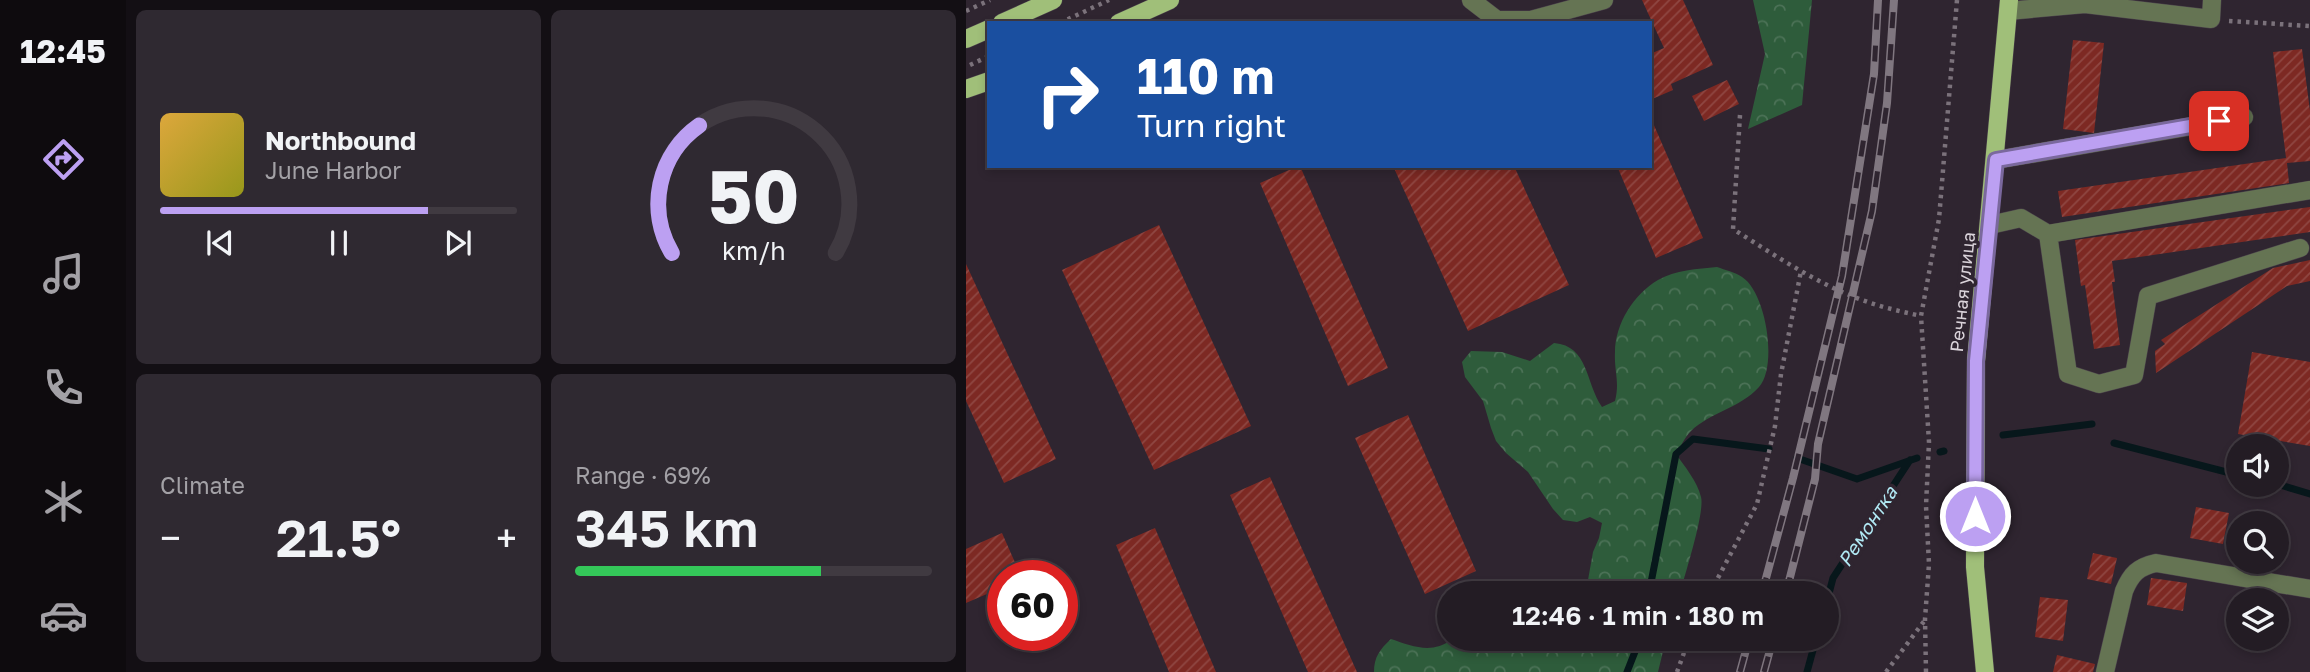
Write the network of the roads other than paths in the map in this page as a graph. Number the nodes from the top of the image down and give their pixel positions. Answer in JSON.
{"nodes":[{"id":1,"x":1053,"y":0,"type":"edge"},
{"id":2,"x":1170,"y":0,"type":"edge"},
{"id":3,"x":1471,"y":0,"type":"edge"},
{"id":4,"x":1605,"y":0,"type":"edge"},
{"id":5,"x":2212,"y":0,"type":"edge"},
{"id":6,"x":2089,"y":2,"type":"edge"},
{"id":7,"x":2009,"y":6,"type":"edge"},
{"id":8,"x":1006,"y":21,"type":"edge"},
{"id":9,"x":1123,"y":21,"type":"edge"},
{"id":10,"x":987,"y":30,"type":"edge"},
{"id":11,"x":966,"y":39,"type":"edge"},
{"id":12,"x":987,"y":81,"type":"edge"},
{"id":13,"x":966,"y":89,"type":"edge"},
{"id":14,"x":2244,"y":117,"type":"dead end"},
{"id":15,"x":1996,"y":160,"type":"junction"},
{"id":16,"x":2310,"y":190,"type":"edge"},
{"id":17,"x":1990,"y":225,"type":"junction"},
{"id":18,"x":2048,"y":234,"type":"junction"},
{"id":19,"x":2300,"y":248,"type":"dead end"},
{"id":20,"x":2310,"y":589,"type":"edge"},
{"id":21,"x":1985,"y":672,"type":"edge"},
{"id":22,"x":2105,"y":672,"type":"edge"}],
"edges":[{"from":1,"to":8,"type":"main road"},
{"from":2,"to":9,"type":"main road"},
{"from":3,"to":4,"type":"street"},
{"from":5,"to":6,"type":"street"},
{"from":6,"to":7,"type":"street"},
{"from":7,"to":15,"type":"main road","name":"Речная улица"},
{"from":10,"to":11,"type":"main road"},
{"from":12,"to":13,"type":"main road"},
{"from":14,"to":15,"type":"street"},
{"from":15,"to":17,"type":"main road","name":"Речная улица"},
{"from":16,"to":18,"type":"street"},
{"from":17,"to":18,"type":"street"},
{"from":17,"to":21,"type":"main road","name":"Речная улица"},
{"from":18,"to":19,"type":"street"},
{"from":20,"to":22,"type":"street"}]}
